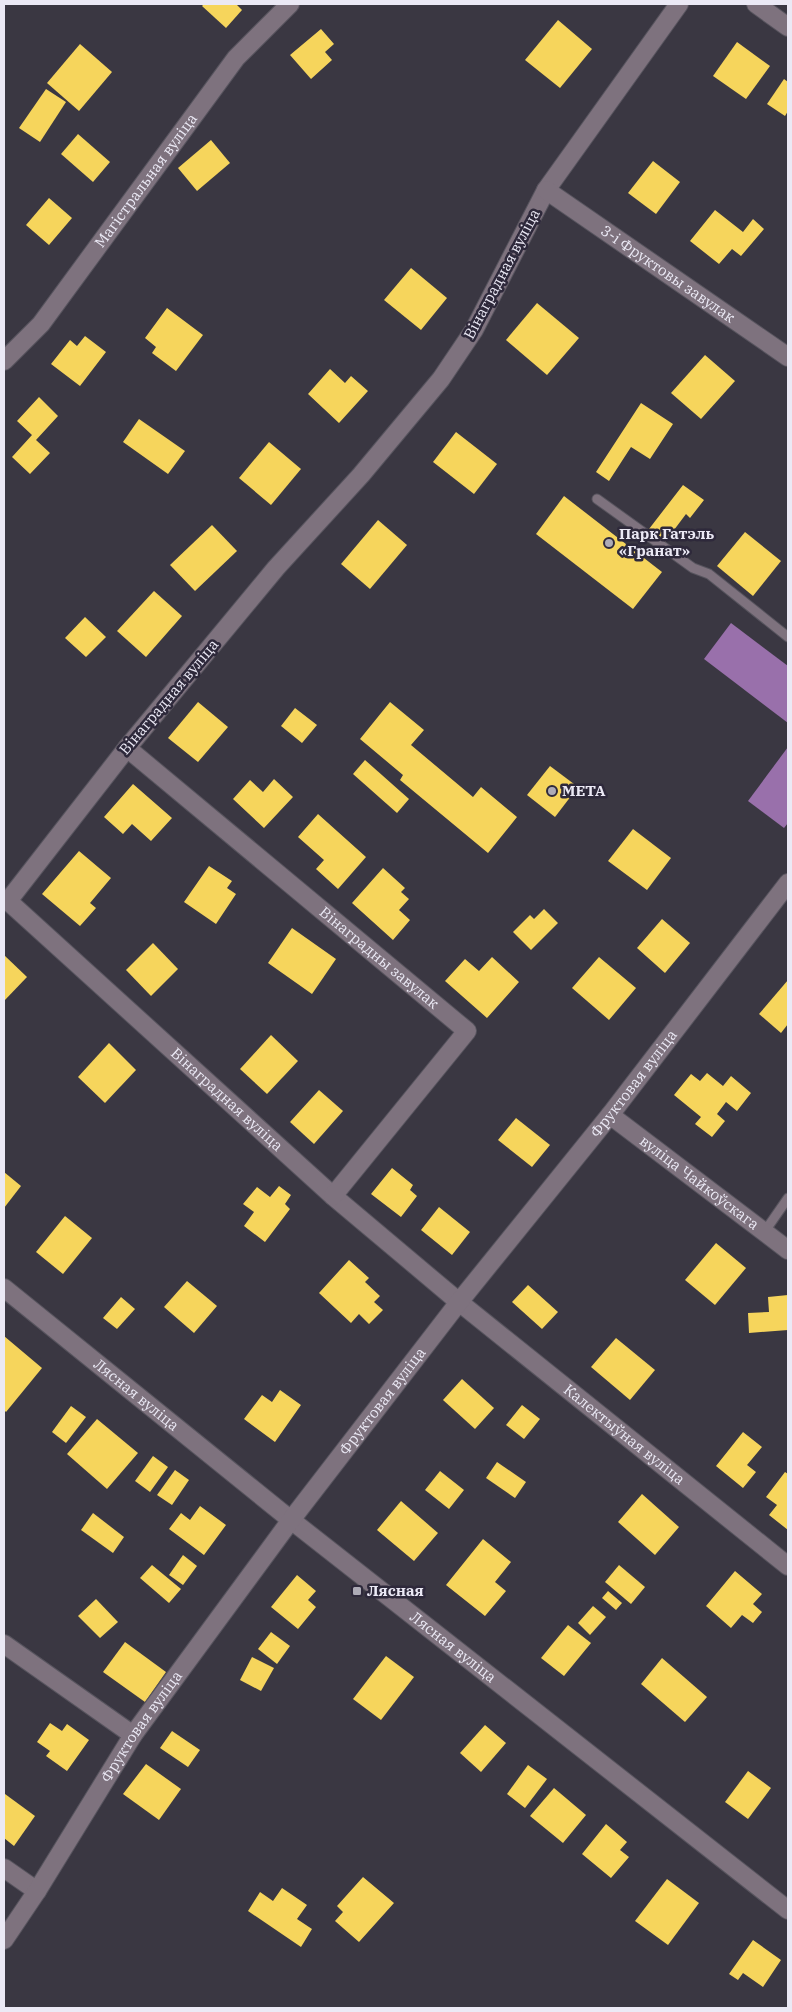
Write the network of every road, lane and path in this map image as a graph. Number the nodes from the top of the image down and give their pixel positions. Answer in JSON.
{"nodes":[{"id":1,"x":290,"y":4,"type":"edge"},
{"id":2,"x":679,"y":4,"type":"edge"},
{"id":3,"x":756,"y":4,"type":"edge"},
{"id":4,"x":788,"y":27,"type":"edge"},
{"id":5,"x":546,"y":190,"type":"junction"},
{"id":6,"x":788,"y":357,"type":"edge"},
{"id":7,"x":4,"y":361,"type":"edge"},
{"id":8,"x":597,"y":499,"type":"dead end"},
{"id":9,"x":788,"y":637,"type":"edge"},
{"id":10,"x":126,"y":748,"type":"junction"},
{"id":11,"x":788,"y":882,"type":"edge"},
{"id":12,"x":610,"y":1115,"type":"junction"},
{"id":13,"x":333,"y":1196,"type":"junction"},
{"id":14,"x":788,"y":1198,"type":"edge"},
{"id":15,"x":765,"y":1231,"type":"junction"},
{"id":16,"x":788,"y":1250,"type":"edge"},
{"id":17,"x":4,"y":1288,"type":"edge"},
{"id":18,"x":459,"y":1302,"type":"junction"},
{"id":19,"x":291,"y":1520,"type":"junction"},
{"id":20,"x":788,"y":1566,"type":"edge"},
{"id":21,"x":4,"y":1644,"type":"edge"},
{"id":22,"x":133,"y":1735,"type":"junction"},
{"id":23,"x":4,"y":1868,"type":"edge"},
{"id":24,"x":37,"y":1891,"type":"junction"},
{"id":25,"x":788,"y":1910,"type":"edge"},
{"id":26,"x":4,"y":1940,"type":"edge"}],
"edges":[{"from":1,"to":7,"type":"street","name":"Магістральная вуліца"},
{"from":2,"to":5,"type":"street","name":"Вінаградная вуліца"},
{"from":3,"to":4,"type":"street"},
{"from":5,"to":6,"type":"street","name":"3-і Фруктовы завулак"},
{"from":5,"to":10,"type":"street","name":"Вінаградная вуліца"},
{"from":8,"to":9,"type":"lane"},
{"from":10,"to":13,"type":"street","name":"Вінаградная вуліца"},
{"from":10,"to":13,"type":"street","name":"Вінаградны завулак"},
{"from":11,"to":12,"type":"street","name":"Фруктовая вуліца"},
{"from":12,"to":15,"type":"street","name":"вуліца Чайкоўскага"},
{"from":12,"to":18,"type":"street","name":"Фруктовая вуліца"},
{"from":13,"to":18,"type":"street","name":"Вінаградная вуліца"},
{"from":14,"to":15,"type":"lane"},
{"from":15,"to":16,"type":"street","name":"вуліца Чайкоўскага"},
{"from":17,"to":19,"type":"street","name":"Лясная вуліца"},
{"from":18,"to":19,"type":"street","name":"Фруктовая вуліца"},
{"from":18,"to":20,"type":"street","name":"Калектыўная вуліца"},
{"from":19,"to":22,"type":"street","name":"Фруктовая вуліца"},
{"from":19,"to":25,"type":"street","name":"Лясная вуліца"},
{"from":21,"to":22,"type":"street"},
{"from":22,"to":24,"type":"street","name":"Фруктовая вуліца"},
{"from":23,"to":24,"type":"street"},
{"from":24,"to":26,"type":"street","name":"Фруктовая вуліца"}]}
